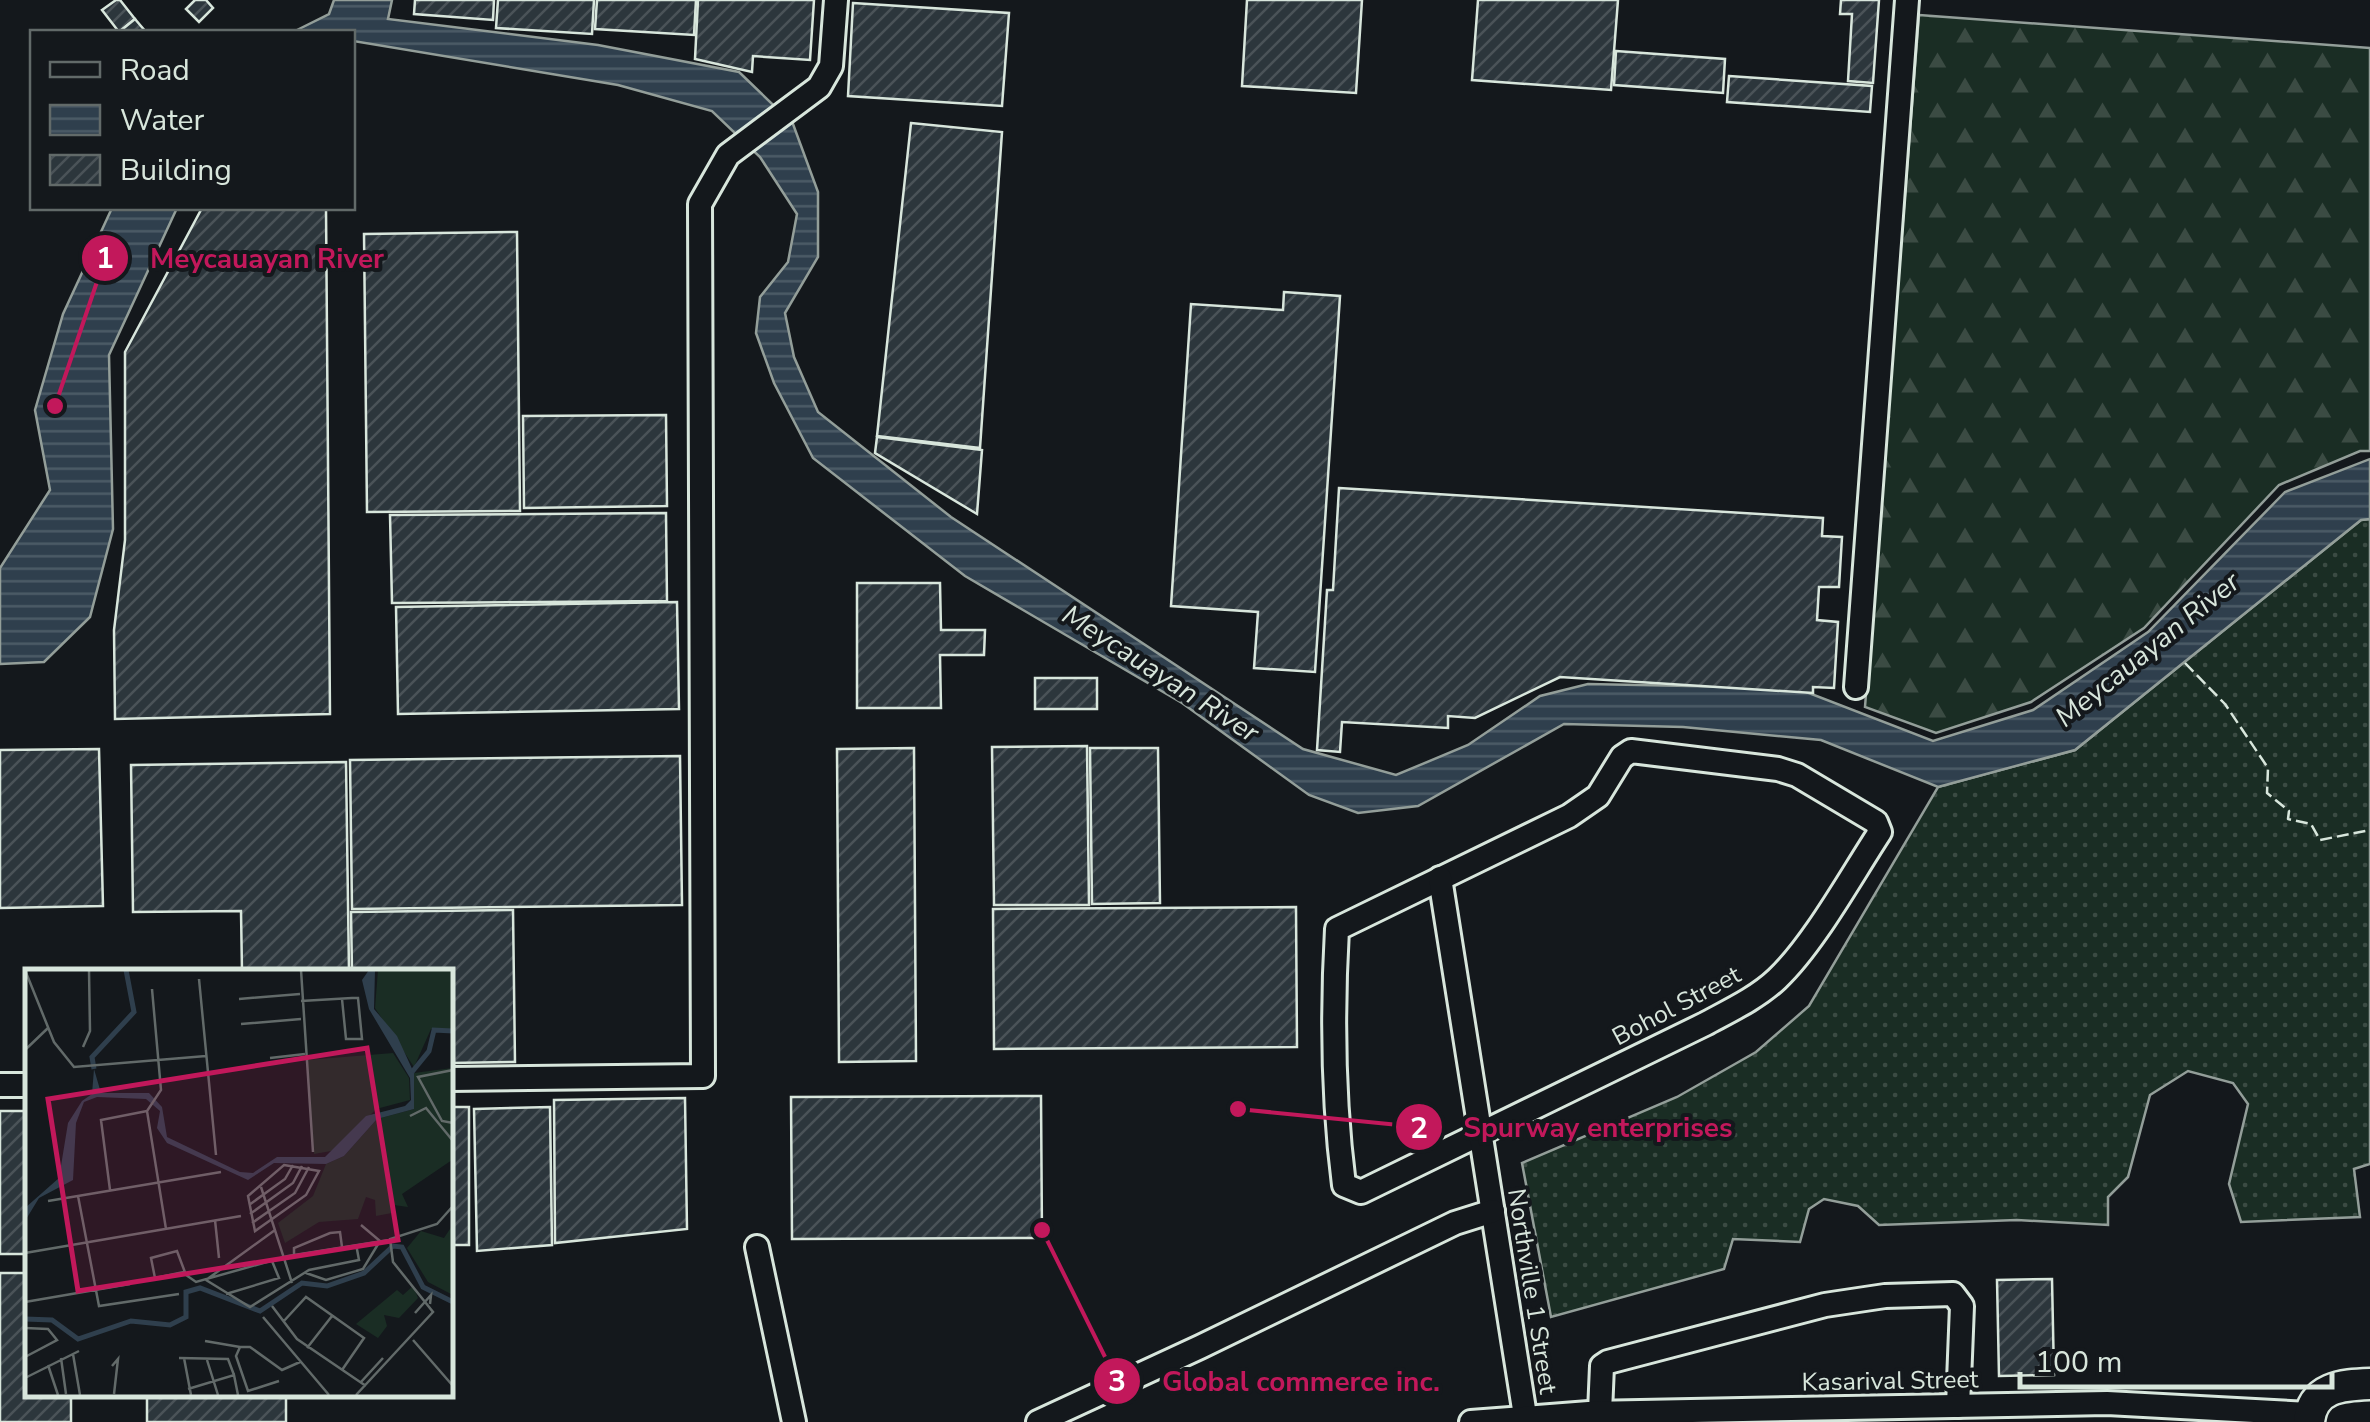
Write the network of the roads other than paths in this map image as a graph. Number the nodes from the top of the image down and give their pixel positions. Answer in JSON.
{"nodes":[{"id":1,"x":836,"y":0,"type":"edge"},
{"id":2,"x":1907,"y":0,"type":"edge"},
{"id":3,"x":1856,"y":687,"type":"dead end"},
{"id":4,"x":1440,"y":878,"type":"junction"},
{"id":5,"x":452,"y":1079,"type":"edge"},
{"id":6,"x":1481,"y":1133,"type":"junction"},
{"id":7,"x":1493,"y":1211,"type":"junction"},
{"id":8,"x":757,"y":1248,"type":"dead end"},
{"id":9,"x":2370,"y":1384,"type":"edge"},
{"id":10,"x":1958,"y":1406,"type":"junction"},
{"id":11,"x":1600,"y":1412,"type":"junction"},
{"id":12,"x":2061,"y":1413,"type":"edge"},
{"id":13,"x":2232,"y":1416,"type":"edge"},
{"id":14,"x":2309,"y":1418,"type":"edge"},
{"id":15,"x":1526,"y":1419,"type":"edge"},
{"id":16,"x":794,"y":1422,"type":"edge"},
{"id":17,"x":1038,"y":1422,"type":"edge"},
{"id":18,"x":1472,"y":1422,"type":"edge"}],
"edges":[{"from":1,"to":5,"type":"street"},
{"from":2,"to":3,"type":"street"},
{"from":4,"to":6,"type":"street","name":"Northville 1 Street"},
{"from":4,"to":6,"type":"street"},
{"from":4,"to":6,"type":"street","name":"Bohol Street"},
{"from":6,"to":7,"type":"street","name":"Northville 1 Street"},
{"from":7,"to":15,"type":"street","name":"Northville 1 Street"},
{"from":7,"to":17,"type":"street"},
{"from":8,"to":16,"type":"street"},
{"from":9,"to":14,"type":"main road"},
{"from":10,"to":11,"type":"street","name":"Kasarival Street"},
{"from":10,"to":11,"type":"street"},
{"from":10,"to":12,"type":"street","name":"Kasarival Street"},
{"from":11,"to":15,"type":"street","name":"Kasarival Street"},
{"from":12,"to":13,"type":"street","name":"Kasarival Street"},
{"from":13,"to":14,"type":"street","name":"Kasarival Street"},
{"from":15,"to":18,"type":"street","name":"Kasarival Street"}]}
